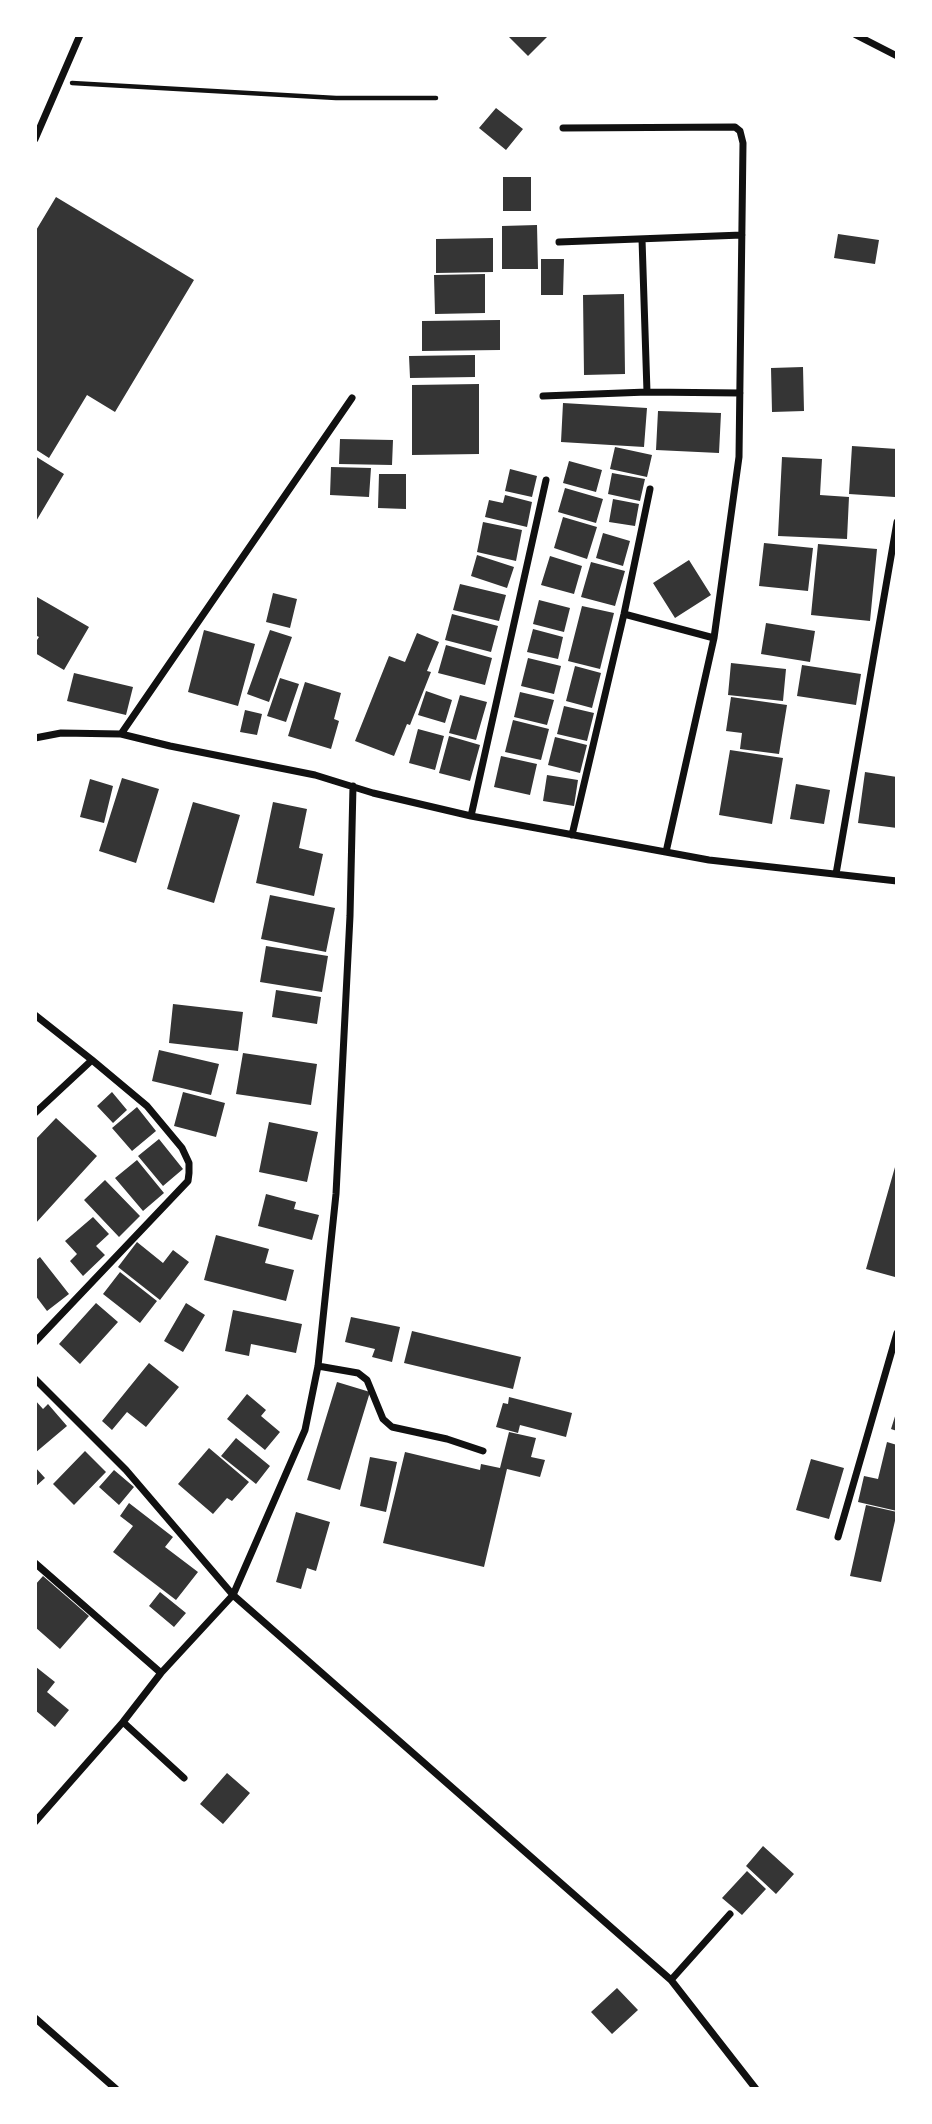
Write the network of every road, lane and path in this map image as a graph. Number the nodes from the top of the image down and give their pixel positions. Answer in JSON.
{"nodes":[{"id":1,"x":80,"y":35,"type":"edge"},
{"id":2,"x":856,"y":35,"type":"edge"},
{"id":3,"x":897,"y":57,"type":"edge"},
{"id":4,"x":58,"y":83,"type":"junction"},
{"id":5,"x":436,"y":98,"type":"dead end"},
{"id":6,"x":564,"y":128,"type":"dead end"},
{"id":7,"x":35,"y":139,"type":"edge"},
{"id":8,"x":742,"y":235,"type":"junction"},
{"id":9,"x":642,"y":239,"type":"junction"},
{"id":10,"x":559,"y":242,"type":"dead end"},
{"id":11,"x":646,"y":392,"type":"junction"},
{"id":12,"x":740,"y":393,"type":"junction"},
{"id":13,"x":543,"y":396,"type":"dead end"},
{"id":14,"x":352,"y":398,"type":"dead end"},
{"id":15,"x":546,"y":480,"type":"dead end"},
{"id":16,"x":650,"y":489,"type":"dead end"},
{"id":17,"x":897,"y":522,"type":"edge"},
{"id":18,"x":624,"y":614,"type":"junction"},
{"id":19,"x":714,"y":638,"type":"junction"},
{"id":20,"x":121,"y":734,"type":"junction"},
{"id":21,"x":35,"y":738,"type":"edge"},
{"id":22,"x":353,"y":786,"type":"junction"},
{"id":23,"x":471,"y":816,"type":"junction"},
{"id":24,"x":572,"y":835,"type":"junction"},
{"id":25,"x":666,"y":852,"type":"junction"},
{"id":26,"x":836,"y":874,"type":"junction"},
{"id":27,"x":897,"y":881,"type":"edge"},
{"id":28,"x":35,"y":1015,"type":"edge"},
{"id":29,"x":92,"y":1060,"type":"junction"},
{"id":30,"x":35,"y":1113,"type":"edge"},
{"id":31,"x":897,"y":1334,"type":"edge"},
{"id":32,"x":35,"y":1342,"type":"edge"},
{"id":33,"x":318,"y":1366,"type":"junction"},
{"id":34,"x":35,"y":1378,"type":"edge"},
{"id":35,"x":483,"y":1451,"type":"dead end"},
{"id":36,"x":838,"y":1537,"type":"dead end"},
{"id":37,"x":35,"y":1563,"type":"edge"},
{"id":38,"x":233,"y":1595,"type":"junction"},
{"id":39,"x":161,"y":1673,"type":"junction"},
{"id":40,"x":123,"y":1722,"type":"junction"},
{"id":41,"x":184,"y":1778,"type":"dead end"},
{"id":42,"x":35,"y":1822,"type":"edge"},
{"id":43,"x":730,"y":1914,"type":"dead end"},
{"id":44,"x":671,"y":1980,"type":"junction"},
{"id":45,"x":35,"y":2018,"type":"edge"},
{"id":46,"x":116,"y":2089,"type":"edge"},
{"id":47,"x":755,"y":2089,"type":"edge"}],
"edges":[{"from":1,"to":4,"type":"street"},
{"from":2,"to":3,"type":"street"},
{"from":4,"to":5,"type":"path"},
{"from":4,"to":7,"type":"street"},
{"from":6,"to":8,"type":"street"},
{"from":8,"to":9,"type":"street"},
{"from":8,"to":12,"type":"street"},
{"from":9,"to":10,"type":"street"},
{"from":9,"to":11,"type":"street"},
{"from":11,"to":12,"type":"street"},
{"from":11,"to":13,"type":"street"},
{"from":12,"to":19,"type":"street"},
{"from":14,"to":20,"type":"street"},
{"from":15,"to":23,"type":"street"},
{"from":16,"to":18,"type":"street"},
{"from":17,"to":26,"type":"street"},
{"from":18,"to":19,"type":"street"},
{"from":18,"to":24,"type":"street"},
{"from":19,"to":25,"type":"street"},
{"from":20,"to":21,"type":"street"},
{"from":20,"to":22,"type":"street"},
{"from":22,"to":23,"type":"street"},
{"from":22,"to":33,"type":"street"},
{"from":23,"to":24,"type":"street"},
{"from":24,"to":25,"type":"street"},
{"from":25,"to":26,"type":"street"},
{"from":26,"to":27,"type":"street"},
{"from":28,"to":29,"type":"street"},
{"from":29,"to":30,"type":"street"},
{"from":29,"to":32,"type":"street"},
{"from":31,"to":36,"type":"street"},
{"from":33,"to":35,"type":"street"},
{"from":33,"to":38,"type":"street"},
{"from":34,"to":38,"type":"street"},
{"from":37,"to":39,"type":"street"},
{"from":38,"to":39,"type":"street"},
{"from":38,"to":44,"type":"street"},
{"from":39,"to":40,"type":"street"},
{"from":40,"to":41,"type":"street"},
{"from":40,"to":42,"type":"street"},
{"from":43,"to":44,"type":"street"},
{"from":44,"to":47,"type":"street"},
{"from":45,"to":46,"type":"street"}]}
